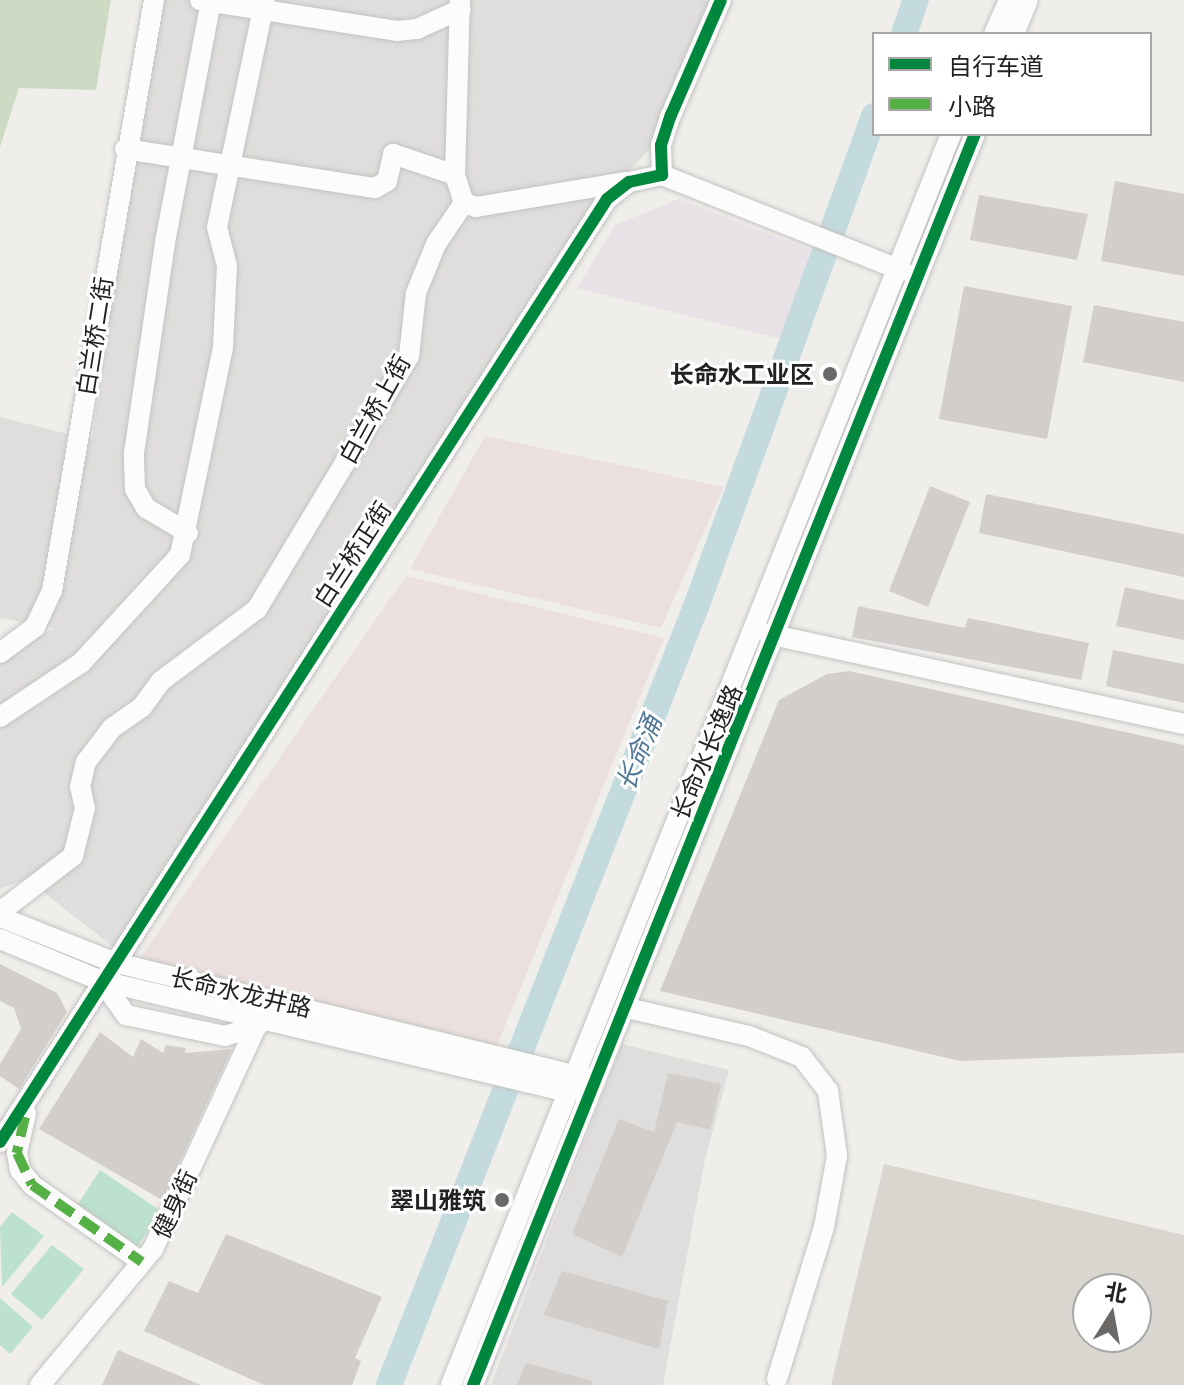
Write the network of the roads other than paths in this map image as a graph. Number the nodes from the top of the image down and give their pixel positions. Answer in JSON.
{"nodes":[{"id":1,"x":154,"y":0,"type":"edge"},
{"id":2,"x":721,"y":0,"type":"edge"},
{"id":3,"x":1009,"y":0,"type":"edge"},
{"id":4,"x":1028,"y":0,"type":"edge"},
{"id":5,"x":207,"y":1,"type":"edge"},
{"id":6,"x":264,"y":5,"type":"edge"},
{"id":7,"x":460,"y":5,"type":"edge"},
{"id":8,"x":995,"y":32,"type":"edge"},
{"id":9,"x":1015,"y":32,"type":"edge"},
{"id":10,"x":950,"y":136,"type":"edge"},
{"id":11,"x":974,"y":136,"type":"edge"},
{"id":12,"x":125,"y":149,"type":"junction"},
{"id":13,"x":180,"y":158,"type":"junction"},
{"id":14,"x":233,"y":166,"type":"junction"},
{"id":15,"x":455,"y":175,"type":"junction"},
{"id":16,"x":662,"y":175,"type":"junction"},
{"id":17,"x":629,"y":182,"type":"junction"},
{"id":18,"x":464,"y":203,"type":"junction"},
{"id":19,"x":893,"y":268,"type":"junction"},
{"id":20,"x":918,"y":277,"type":"junction"},
{"id":21,"x":188,"y":533,"type":"junction"},
{"id":22,"x":753,"y":628,"type":"junction"},
{"id":23,"x":778,"y":637,"type":"junction"},
{"id":24,"x":0,"y":653,"type":"edge"},
{"id":25,"x":0,"y":717,"type":"edge"},
{"id":26,"x":1184,"y":724,"type":"edge"},
{"id":27,"x":0,"y":914,"type":"edge"},
{"id":28,"x":0,"y":939,"type":"edge"},
{"id":29,"x":113,"y":962,"type":"junction"},
{"id":30,"x":102,"y":981,"type":"junction"},
{"id":31,"x":627,"y":1008,"type":"junction"},
{"id":32,"x":263,"y":1013,"type":"junction"},
{"id":33,"x":529,"y":1070,"type":"junction"},
{"id":34,"x":576,"y":1073,"type":"junction"},
{"id":35,"x":597,"y":1086,"type":"junction"},
{"id":36,"x":567,"y":1092,"type":"junction"},
{"id":37,"x":30,"y":1098,"type":"junction"},
{"id":38,"x":0,"y":1142,"type":"edge"},
{"id":39,"x":142,"y":1262,"type":"junction"},
{"id":40,"x":777,"y":1379,"type":"dead end"},
{"id":41,"x":40,"y":1385,"type":"edge"},
{"id":42,"x":451,"y":1385,"type":"edge"},
{"id":43,"x":473,"y":1385,"type":"edge"}],
"edges":[{"from":1,"to":12,"type":"street","name":"白兰桥二街"},
{"from":2,"to":16,"type":"street"},
{"from":3,"to":8,"type":"street"},
{"from":4,"to":9,"type":"street"},
{"from":5,"to":6,"type":"street"},
{"from":5,"to":13,"type":"street"},
{"from":6,"to":7,"type":"street"},
{"from":6,"to":14,"type":"street"},
{"from":7,"to":15,"type":"street"},
{"from":10,"to":19,"type":"street","name":"长命水长逸路"},
{"from":11,"to":20,"type":"street","name":"长命水长逸路"},
{"from":12,"to":13,"type":"street"},
{"from":12,"to":24,"type":"street","name":"白兰桥二街"},
{"from":13,"to":14,"type":"street"},
{"from":13,"to":21,"type":"street"},
{"from":14,"to":15,"type":"street"},
{"from":14,"to":21,"type":"street"},
{"from":15,"to":18,"type":"street"},
{"from":16,"to":17,"type":"street"},
{"from":16,"to":19,"type":"street"},
{"from":17,"to":18,"type":"street"},
{"from":17,"to":29,"type":"street","name":"白兰桥正街"},
{"from":18,"to":27,"type":"street","name":"白兰桥上街"},
{"from":19,"to":20,"type":"street"},
{"from":19,"to":22,"type":"street","name":"长命水长逸路"},
{"from":20,"to":23,"type":"street","name":"长命水长逸路"},
{"from":21,"to":25,"type":"street"},
{"from":22,"to":23,"type":"street"},
{"from":22,"to":34,"type":"street","name":"长命水长逸路"},
{"from":23,"to":26,"type":"street"},
{"from":23,"to":31,"type":"street","name":"长命水长逸路"},
{"from":27,"to":29,"type":"street","name":"长命水龙井路"},
{"from":28,"to":30,"type":"street","name":"长命水龙井路"},
{"from":29,"to":30,"type":"street","name":"白兰桥正街"},
{"from":29,"to":32,"type":"street","name":"长命水龙井路"},
{"from":30,"to":32,"type":"street","name":"长命水龙井路"},
{"from":30,"to":32,"type":"street"},
{"from":30,"to":37,"type":"street","name":"白兰桥正街"},
{"from":31,"to":35,"type":"street","name":"长命水长逸路"},
{"from":31,"to":40,"type":"street"},
{"from":32,"to":33,"type":"street","name":"长命水龙井路"},
{"from":32,"to":39,"type":"street","name":"健身街"},
{"from":33,"to":34,"type":"street"},
{"from":33,"to":36,"type":"street"},
{"from":34,"to":35,"type":"street"},
{"from":34,"to":36,"type":"street","name":"长命水长逸路"},
{"from":35,"to":36,"type":"street"},
{"from":35,"to":43,"type":"street","name":"长命水长逸路"},
{"from":36,"to":42,"type":"street","name":"长命水长逸路"},
{"from":37,"to":38,"type":"street","name":"白兰桥正街"},
{"from":37,"to":39,"type":"street"},
{"from":39,"to":41,"type":"street","name":"健身街"}]}
